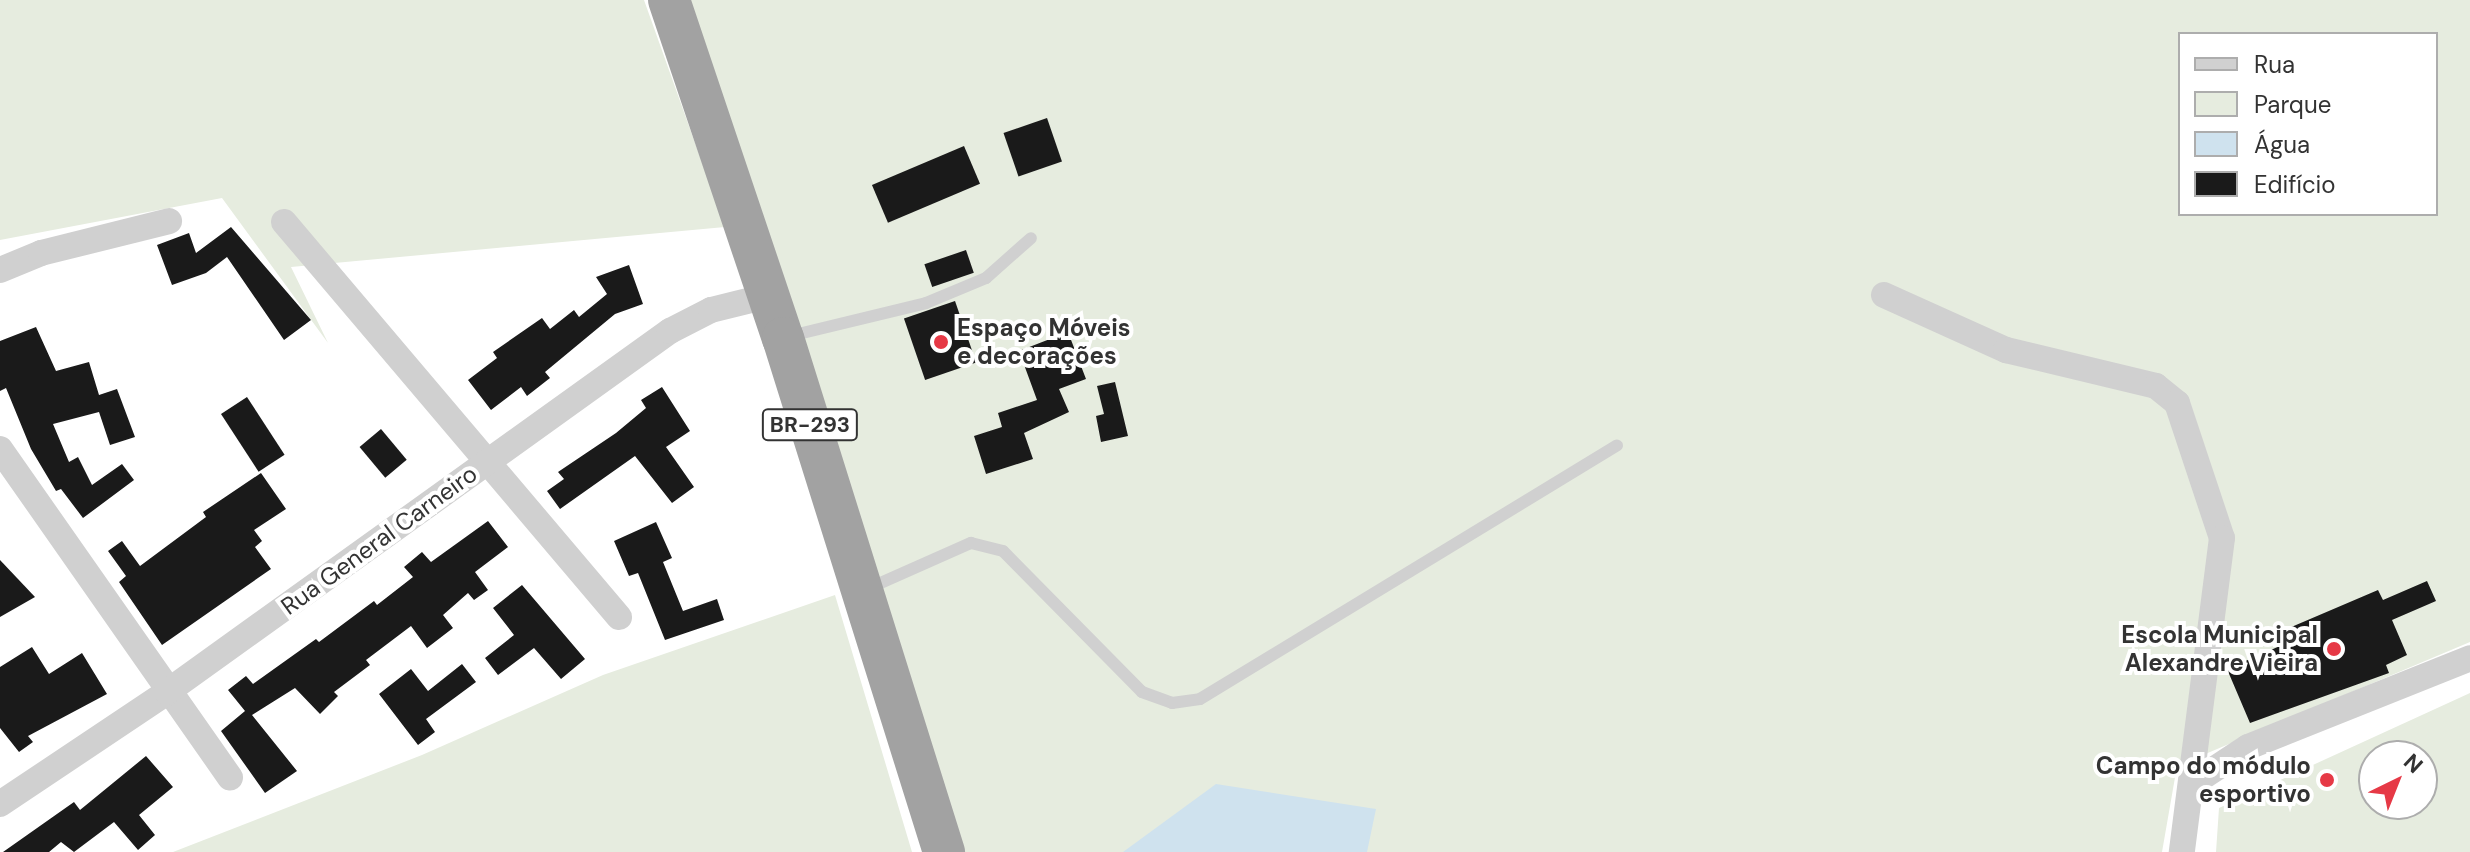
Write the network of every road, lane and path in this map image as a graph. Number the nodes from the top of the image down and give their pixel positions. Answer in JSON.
{"nodes":[{"id":1,"x":669,"y":0,"type":"edge"},
{"id":2,"x":169,"y":221,"type":"dead end"},
{"id":3,"x":284,"y":222,"type":"dead end"},
{"id":4,"x":1031,"y":238,"type":"dead end"},
{"id":5,"x":0,"y":270,"type":"edge"},
{"id":6,"x":1884,"y":295,"type":"dead end"},
{"id":7,"x":767,"y":296,"type":"junction"},
{"id":8,"x":783,"y":338,"type":"junction"},
{"id":9,"x":1617,"y":445,"type":"dead end"},
{"id":10,"x":0,"y":449,"type":"edge"},
{"id":11,"x":490,"y":459,"type":"junction"},
{"id":12,"x":864,"y":591,"type":"junction"},
{"id":13,"x":619,"y":617,"type":"dead end"},
{"id":14,"x":2470,"y":658,"type":"edge"},
{"id":15,"x":167,"y":692,"type":"junction"},
{"id":16,"x":230,"y":777,"type":"dead end"},
{"id":17,"x":2192,"y":784,"type":"junction"},
{"id":18,"x":0,"y":804,"type":"edge"},
{"id":19,"x":944,"y":852,"type":"edge"},
{"id":20,"x":2182,"y":852,"type":"edge"}],
"edges":[{"from":1,"to":7,"type":"highway","number":"BR-293"},
{"from":2,"to":5,"type":"street"},
{"from":3,"to":11,"type":"street"},
{"from":4,"to":8,"type":"lane"},
{"from":6,"to":17,"type":"street"},
{"from":7,"to":8,"type":"highway","number":"BR-293"},
{"from":7,"to":11,"type":"street","name":"Rua General Carneiro"},
{"from":8,"to":12,"type":"highway","number":"BR-293"},
{"from":9,"to":12,"type":"lane"},
{"from":10,"to":15,"type":"street"},
{"from":11,"to":13,"type":"street"},
{"from":11,"to":15,"type":"street","name":"Rua General Carneiro"},
{"from":12,"to":19,"type":"highway","number":"BR-293"},
{"from":14,"to":17,"type":"street"},
{"from":15,"to":16,"type":"street"},
{"from":15,"to":18,"type":"street","name":"Rua General Carneiro"},
{"from":17,"to":20,"type":"street"}]}
